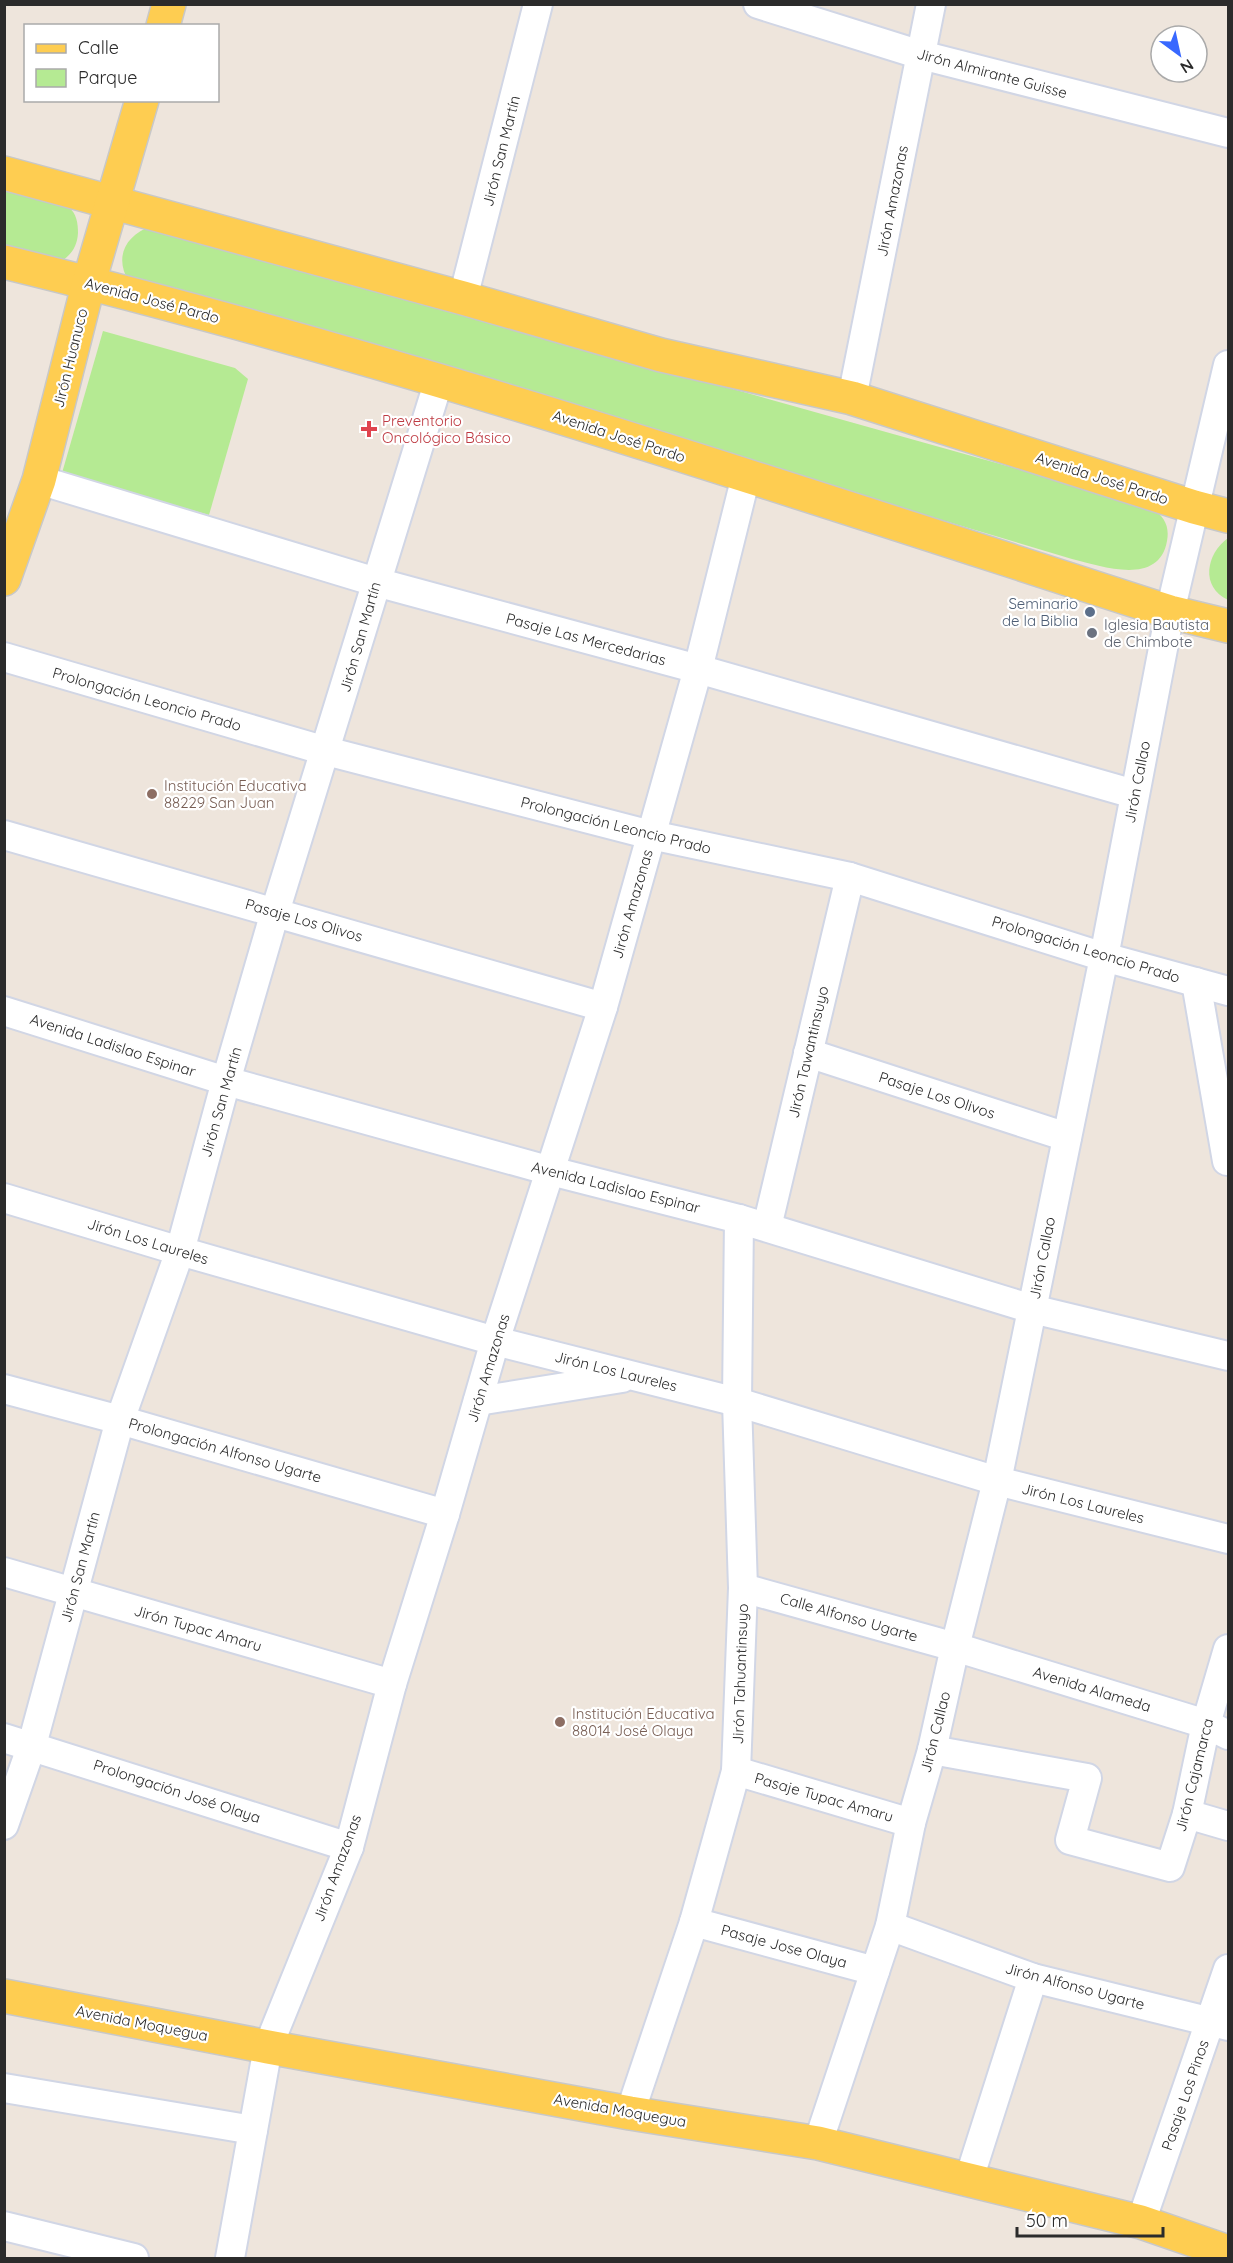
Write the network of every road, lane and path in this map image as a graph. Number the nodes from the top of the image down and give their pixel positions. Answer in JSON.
{"nodes":[{"id":1,"x":169,"y":4,"type":"edge"},
{"id":2,"x":538,"y":4,"type":"edge"},
{"id":3,"x":758,"y":4,"type":"edge"},
{"id":4,"x":930,"y":4,"type":"edge"},
{"id":5,"x":164,"y":24,"type":"edge"},
{"id":6,"x":921,"y":55,"type":"junction"},
{"id":7,"x":141,"y":102,"type":"edge"},
{"id":8,"x":1228,"y":133,"type":"edge"},
{"id":9,"x":4,"y":173,"type":"edge"},
{"id":10,"x":114,"y":202,"type":"junction"},
{"id":11,"x":4,"y":262,"type":"edge"},
{"id":12,"x":89,"y":282,"type":"junction"},
{"id":13,"x":463,"y":298,"type":"junction"},
{"id":14,"x":1228,"y":365,"type":"edge"},
{"id":15,"x":439,"y":380,"type":"junction"},
{"id":16,"x":852,"y":398,"type":"junction"},
{"id":17,"x":746,"y":476,"type":"junction"},
{"id":18,"x":39,"y":480,"type":"junction"},
{"id":19,"x":1194,"y":507,"type":"junction"},
{"id":20,"x":1228,"y":516,"type":"edge"},
{"id":21,"x":4,"y":579,"type":"edge"},
{"id":22,"x":376,"y":582,"type":"junction"},
{"id":23,"x":1170,"y":612,"type":"junction"},
{"id":24,"x":1228,"y":626,"type":"edge"},
{"id":25,"x":4,"y":657,"type":"edge"},
{"id":26,"x":698,"y":669,"type":"junction"},
{"id":27,"x":326,"y":751,"type":"junction"},
{"id":28,"x":1134,"y":794,"type":"junction"},
{"id":29,"x":4,"y":835,"type":"edge"},
{"id":30,"x":651,"y":836,"type":"junction"},
{"id":31,"x":850,"y":877,"type":"junction"},
{"id":32,"x":275,"y":912,"type":"junction"},
{"id":33,"x":1104,"y":957,"type":"junction"},
{"id":34,"x":1197,"y":982,"type":"junction"},
{"id":35,"x":1228,"y":991,"type":"edge"},
{"id":36,"x":603,"y":1007,"type":"junction"},
{"id":37,"x":4,"y":1011,"type":"edge"},
{"id":38,"x":808,"y":1053,"type":"junction"},
{"id":39,"x":226,"y":1081,"type":"junction"},
{"id":40,"x":1067,"y":1137,"type":"junction"},
{"id":41,"x":1227,"y":1161,"type":"dead end"},
{"id":42,"x":551,"y":1171,"type":"junction"},
{"id":43,"x":4,"y":1198,"type":"edge"},
{"id":44,"x":739,"y":1219,"type":"junction"},
{"id":45,"x":767,"y":1227,"type":"junction"},
{"id":46,"x":180,"y":1251,"type":"junction"},
{"id":47,"x":1032,"y":1309,"type":"junction"},
{"id":48,"x":495,"y":1341,"type":"junction"},
{"id":49,"x":1228,"y":1356,"type":"edge"},
{"id":50,"x":633,"y":1376,"type":"junction"},
{"id":51,"x":4,"y":1389,"type":"edge"},
{"id":52,"x":478,"y":1401,"type":"junction"},
{"id":53,"x":737,"y":1402,"type":"junction"},
{"id":54,"x":120,"y":1420,"type":"junction"},
{"id":55,"x":997,"y":1481,"type":"junction"},
{"id":56,"x":446,"y":1514,"type":"junction"},
{"id":57,"x":1228,"y":1539,"type":"edge"},
{"id":58,"x":4,"y":1572,"type":"edge"},
{"id":59,"x":743,"y":1588,"type":"junction"},
{"id":60,"x":73,"y":1592,"type":"junction"},
{"id":61,"x":955,"y":1647,"type":"junction"},
{"id":62,"x":1228,"y":1648,"type":"edge"},
{"id":63,"x":392,"y":1684,"type":"junction"},
{"id":64,"x":1217,"y":1729,"type":"edge"},
{"id":65,"x":4,"y":1738,"type":"edge"},
{"id":66,"x":32,"y":1745,"type":"junction"},
{"id":67,"x":932,"y":1750,"type":"junction"},
{"id":68,"x":736,"y":1771,"type":"junction"},
{"id":69,"x":1187,"y":1814,"type":"junction"},
{"id":70,"x":911,"y":1823,"type":"junction"},
{"id":71,"x":4,"y":1825,"type":"edge"},
{"id":72,"x":1228,"y":1826,"type":"edge"},
{"id":73,"x":349,"y":1846,"type":"junction"},
{"id":74,"x":694,"y":1922,"type":"junction"},
{"id":75,"x":890,"y":1926,"type":"junction"},
{"id":76,"x":1228,"y":1969,"type":"edge"},
{"id":77,"x":875,"y":1971,"type":"junction"},
{"id":78,"x":1033,"y":1978,"type":"junction"},
{"id":79,"x":4,"y":1996,"type":"edge"},
{"id":80,"x":1220,"y":2024,"type":"edge"},
{"id":81,"x":268,"y":2047,"type":"junction"},
{"id":82,"x":4,"y":2088,"type":"edge"},
{"id":83,"x":630,"y":2113,"type":"junction"},
{"id":84,"x":253,"y":2130,"type":"junction"},
{"id":85,"x":819,"y":2143,"type":"junction"},
{"id":86,"x":969,"y":2179,"type":"junction"},
{"id":87,"x":1141,"y":2222,"type":"junction"},
{"id":88,"x":4,"y":2226,"type":"edge"},
{"id":89,"x":1228,"y":2252,"type":"edge"},
{"id":90,"x":135,"y":2259,"type":"edge"},
{"id":91,"x":230,"y":2259,"type":"edge"}],
"edges":[{"from":1,"to":5,"type":"main road"},
{"from":2,"to":13,"type":"street","name":"Jirón San Martín"},
{"from":3,"to":6,"type":"street","name":"Jirón Almirante Guisse"},
{"from":4,"to":6,"type":"street","name":"Jirón Amazonas"},
{"from":6,"to":8,"type":"street","name":"Jirón Almirante Guisse"},
{"from":6,"to":16,"type":"street","name":"Jirón Amazonas"},
{"from":7,"to":10,"type":"main road","name":"Jirón Huanuco"},
{"from":9,"to":10,"type":"main road","name":"Avenida José Pardo"},
{"from":10,"to":12,"type":"main road","name":"Jirón Huanuco"},
{"from":10,"to":13,"type":"main road","name":"Avenida José Pardo"},
{"from":11,"to":12,"type":"main road","name":"Avenida José Pardo"},
{"from":12,"to":15,"type":"main road","name":"Avenida José Pardo"},
{"from":12,"to":18,"type":"main road","name":"Jirón Huanuco"},
{"from":13,"to":16,"type":"main road","name":"Avenida José Pardo"},
{"from":14,"to":19,"type":"street","name":"Jirón Callao"},
{"from":15,"to":17,"type":"main road","name":"Avenida José Pardo"},
{"from":15,"to":22,"type":"street","name":"Jirón San Martín"},
{"from":16,"to":19,"type":"main road","name":"Avenida José Pardo"},
{"from":17,"to":23,"type":"main road","name":"Avenida José Pardo"},
{"from":17,"to":26,"type":"street","name":"Jirón Amazonas"},
{"from":18,"to":21,"type":"main road","name":"Jirón Huanuco"},
{"from":18,"to":22,"type":"street","name":"Pasaje Las Mercedarias"},
{"from":19,"to":20,"type":"main road","name":"Avenida José Pardo"},
{"from":19,"to":23,"type":"street","name":"Jirón Callao"},
{"from":22,"to":26,"type":"street","name":"Pasaje Las Mercedarias"},
{"from":22,"to":27,"type":"street","name":"Jirón San Martín"},
{"from":23,"to":24,"type":"main road","name":"Avenida José Pardo"},
{"from":23,"to":28,"type":"street","name":"Jirón Callao"},
{"from":25,"to":27,"type":"street","name":"Prolongación Leoncio Prado"},
{"from":26,"to":28,"type":"street","name":"Pasaje Las Mercedarias"},
{"from":26,"to":30,"type":"street","name":"Jirón Amazonas"},
{"from":27,"to":30,"type":"street","name":"Prolongación Leoncio Prado"},
{"from":27,"to":32,"type":"street","name":"Jirón San Martín"},
{"from":28,"to":33,"type":"street","name":"Jirón Callao"},
{"from":29,"to":32,"type":"street","name":"Pasaje Los Olivos"},
{"from":30,"to":31,"type":"street","name":"Prolongación Leoncio Prado"},
{"from":30,"to":36,"type":"street","name":"Jirón Amazonas"},
{"from":31,"to":33,"type":"street","name":"Prolongación Leoncio Prado"},
{"from":31,"to":38,"type":"street","name":"Jirón Tawantinsuyo"},
{"from":32,"to":36,"type":"street","name":"Pasaje Los Olivos"},
{"from":32,"to":39,"type":"street","name":"Jirón San Martín"},
{"from":33,"to":34,"type":"street","name":"Prolongación Leoncio Prado"},
{"from":33,"to":40,"type":"street","name":"Jirón Callao"},
{"from":34,"to":35,"type":"street","name":"Prolongación Leoncio Prado"},
{"from":34,"to":41,"type":"street"},
{"from":36,"to":42,"type":"street","name":"Jirón Amazonas"},
{"from":37,"to":39,"type":"street","name":"Avenida Ladislao Espinar"},
{"from":38,"to":40,"type":"street","name":"Pasaje Los Olivos"},
{"from":38,"to":45,"type":"street","name":"Jirón Tawantinsuyo"},
{"from":39,"to":42,"type":"street","name":"Avenida Ladislao Espinar"},
{"from":39,"to":46,"type":"street","name":"Jirón San Martín"},
{"from":40,"to":47,"type":"street","name":"Jirón Callao"},
{"from":42,"to":44,"type":"street","name":"Avenida Ladislao Espinar"},
{"from":42,"to":48,"type":"street","name":"Jirón Amazonas"},
{"from":43,"to":46,"type":"street","name":"Jirón Los Laureles"},
{"from":44,"to":45,"type":"street","name":"Avenida Ladislao Espinar"},
{"from":44,"to":53,"type":"street","name":"Jirón Tahuantinsuyo"},
{"from":45,"to":47,"type":"street","name":"Avenida Ladislao Espinar"},
{"from":46,"to":48,"type":"street","name":"Jirón Los Laureles"},
{"from":46,"to":54,"type":"street","name":"Jirón San Martín"},
{"from":47,"to":49,"type":"street","name":"Avenida Ladislao Espinar"},
{"from":47,"to":55,"type":"street","name":"Jirón Callao"},
{"from":48,"to":50,"type":"street","name":"Jirón Los Laureles"},
{"from":48,"to":52,"type":"street","name":"Jirón Amazonas"},
{"from":50,"to":52,"type":"street"},
{"from":50,"to":53,"type":"street","name":"Jirón Los Laureles"},
{"from":51,"to":54,"type":"street","name":"Prolongación Alfonso Ugarte"},
{"from":52,"to":56,"type":"street","name":"Jirón Amazonas"},
{"from":53,"to":55,"type":"street","name":"Jirón Los Laureles"},
{"from":53,"to":59,"type":"street","name":"Jirón Tahuantinsuyo"},
{"from":54,"to":56,"type":"street","name":"Prolongación Alfonso Ugarte"},
{"from":54,"to":60,"type":"street","name":"Jirón San Martín"},
{"from":55,"to":57,"type":"street","name":"Jirón Los Laureles"},
{"from":55,"to":61,"type":"street","name":"Jirón Callao"},
{"from":56,"to":63,"type":"street","name":"Jirón Amazonas"},
{"from":58,"to":60,"type":"street","name":"Jirón Tupac Amaru"},
{"from":59,"to":61,"type":"street","name":"Calle Alfonso Ugarte"},
{"from":59,"to":68,"type":"street","name":"Jirón Tahuantinsuyo"},
{"from":60,"to":63,"type":"street","name":"Jirón Tupac Amaru"},
{"from":60,"to":66,"type":"street","name":"Jirón San Martín"},
{"from":61,"to":64,"type":"street","name":"Avenida Alameda"},
{"from":61,"to":67,"type":"street","name":"Jirón Callao"},
{"from":62,"to":64,"type":"street","name":"Jirón Cajamarca"},
{"from":63,"to":73,"type":"street","name":"Jirón Amazonas"},
{"from":64,"to":69,"type":"street","name":"Jirón Cajamarca"},
{"from":65,"to":66,"type":"street","name":"Prolongación José Olaya"},
{"from":66,"to":71,"type":"street","name":"Jirón San Martín"},
{"from":66,"to":73,"type":"street","name":"Prolongación José Olaya"},
{"from":67,"to":69,"type":"street","name":"Jirón Cajamarca"},
{"from":67,"to":70,"type":"street","name":"Jirón Callao"},
{"from":68,"to":70,"type":"street","name":"Pasaje Tupac Amaru"},
{"from":68,"to":74,"type":"street","name":"Jirón Tahuantinsuyo"},
{"from":69,"to":72,"type":"street"},
{"from":70,"to":75,"type":"street","name":"Jirón Callao"},
{"from":73,"to":81,"type":"street","name":"Jirón Amazonas"},
{"from":74,"to":77,"type":"street","name":"Pasaje Jose Olaya"},
{"from":74,"to":83,"type":"street","name":"Jirón Tahuantinsuyo"},
{"from":75,"to":77,"type":"street","name":"Jirón Callao"},
{"from":75,"to":78,"type":"street","name":"Jirón Alfonso Ugarte"},
{"from":76,"to":80,"type":"street","name":"Pasaje Los Pinos"},
{"from":77,"to":85,"type":"street","name":"Jirón Callao"},
{"from":78,"to":80,"type":"street","name":"Jirón Alfonso Ugarte"},
{"from":78,"to":86,"type":"street"},
{"from":79,"to":81,"type":"main road","name":"Avenida Moquegua"},
{"from":80,"to":87,"type":"street","name":"Pasaje Los Pinos"},
{"from":81,"to":83,"type":"main road","name":"Avenida Moquegua"},
{"from":81,"to":84,"type":"street","name":"Jirón Amazonas"},
{"from":82,"to":84,"type":"street"},
{"from":83,"to":85,"type":"main road","name":"Avenida Moquegua"},
{"from":84,"to":91,"type":"street","name":"Jirón Amazonas"},
{"from":85,"to":86,"type":"main road","name":"Avenida Moquegua"},
{"from":86,"to":87,"type":"main road","name":"Avenida Moquegua"},
{"from":87,"to":89,"type":"main road","name":"Avenida Moquegua"},
{"from":88,"to":90,"type":"street"}]}
